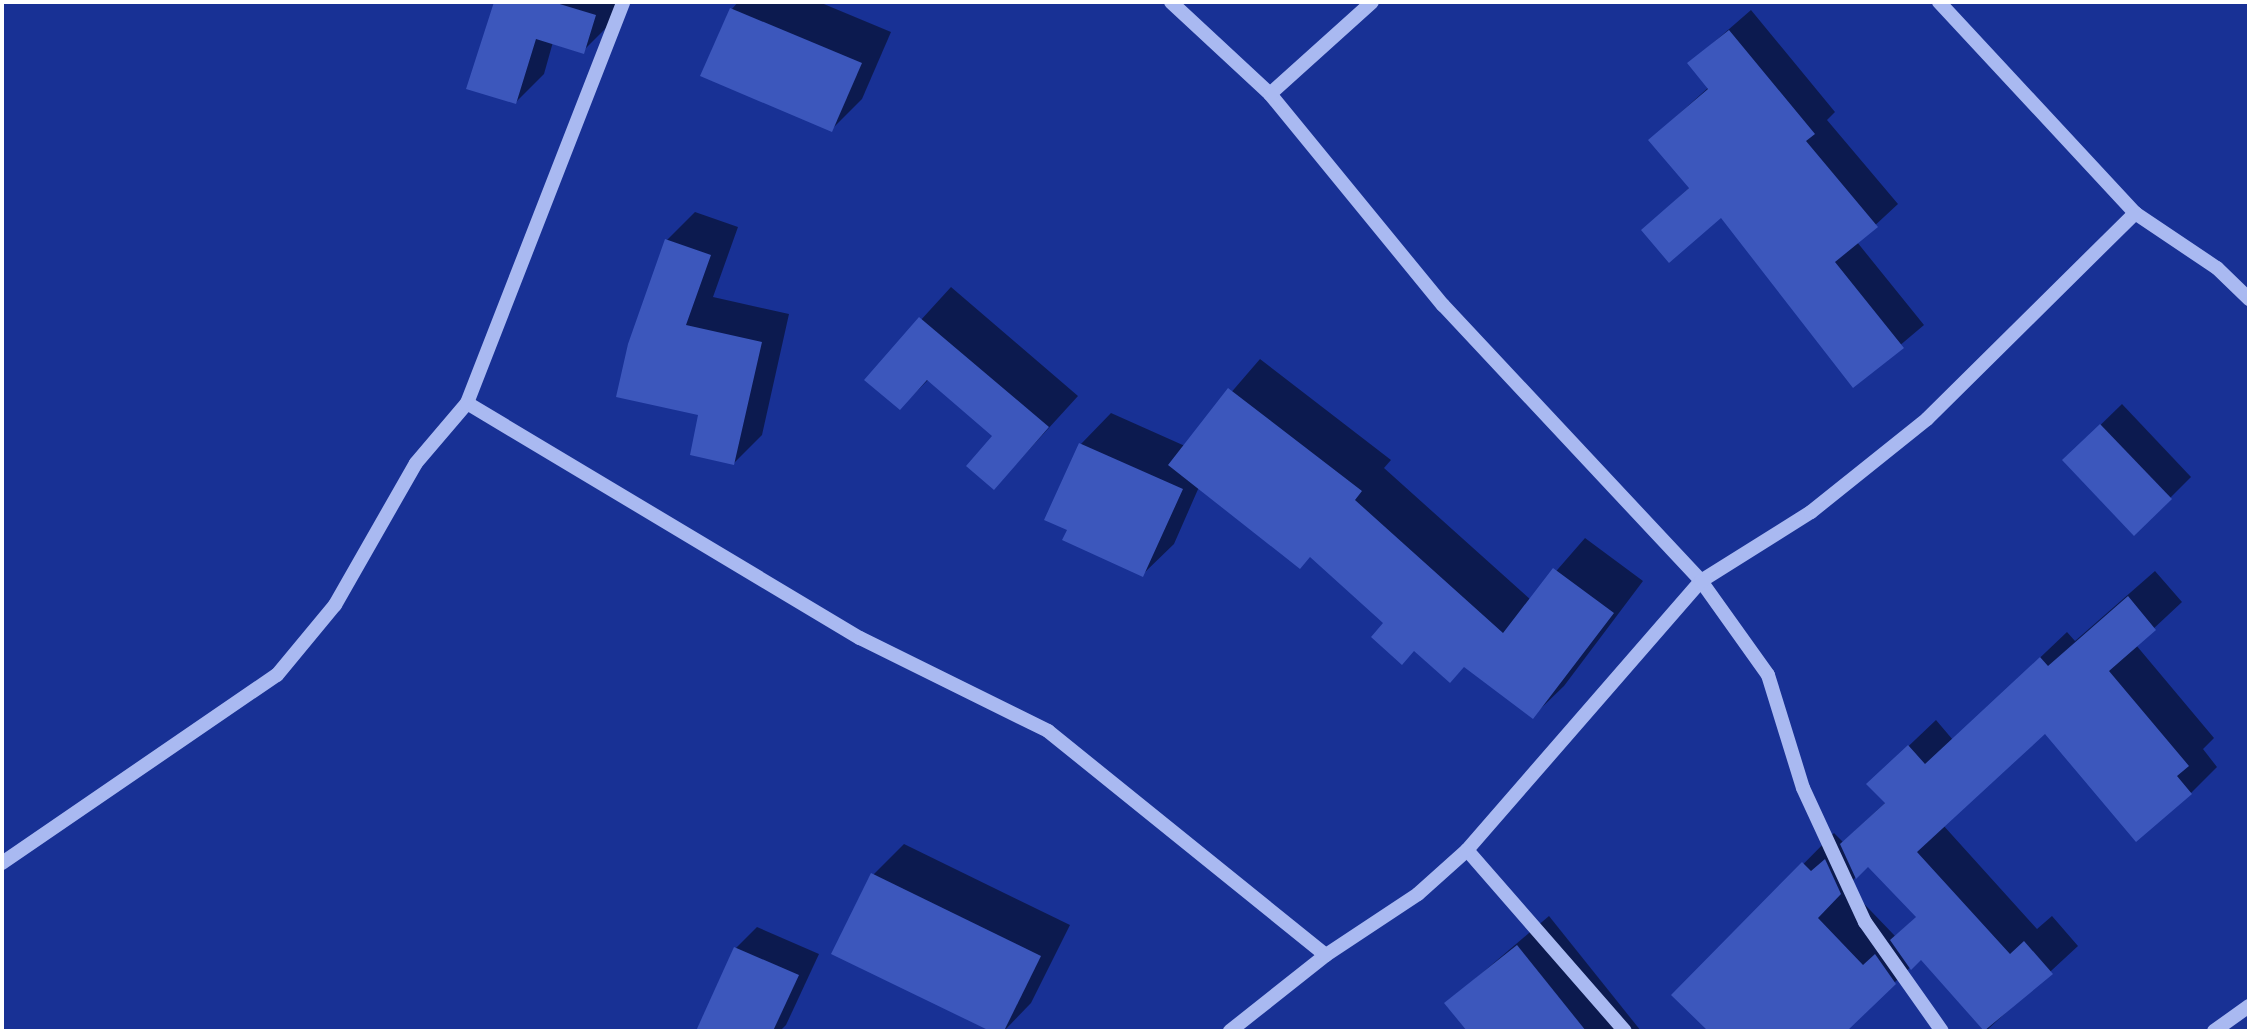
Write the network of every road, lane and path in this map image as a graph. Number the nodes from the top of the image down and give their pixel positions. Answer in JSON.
{"nodes":[{"id":1,"x":623,"y":2,"type":"edge"},
{"id":2,"x":1171,"y":2,"type":"edge"},
{"id":3,"x":1372,"y":2,"type":"edge"},
{"id":4,"x":1939,"y":2,"type":"edge"},
{"id":5,"x":1270,"y":94,"type":"junction"},
{"id":6,"x":2135,"y":213,"type":"junction"},
{"id":7,"x":2249,"y":299,"type":"edge"},
{"id":8,"x":467,"y":403,"type":"junction"},
{"id":9,"x":1701,"y":581,"type":"junction"},
{"id":10,"x":1467,"y":850,"type":"junction"},
{"id":11,"x":2,"y":863,"type":"edge"},
{"id":12,"x":1326,"y":955,"type":"junction"},
{"id":13,"x":2249,"y":1006,"type":"edge"},
{"id":14,"x":1230,"y":1031,"type":"edge"},
{"id":15,"x":1625,"y":1031,"type":"edge"},
{"id":16,"x":1942,"y":1031,"type":"edge"},
{"id":17,"x":2214,"y":1031,"type":"edge"}],
"edges":[{"from":1,"to":8,"type":"street"},
{"from":2,"to":5,"type":"street"},
{"from":3,"to":5,"type":"street"},
{"from":4,"to":6,"type":"street"},
{"from":5,"to":9,"type":"street"},
{"from":6,"to":7,"type":"street"},
{"from":6,"to":9,"type":"street"},
{"from":8,"to":11,"type":"street"},
{"from":8,"to":12,"type":"street"},
{"from":9,"to":10,"type":"street"},
{"from":9,"to":16,"type":"street"},
{"from":10,"to":12,"type":"street"},
{"from":10,"to":15,"type":"street"},
{"from":12,"to":14,"type":"street"},
{"from":13,"to":17,"type":"street"}]}
